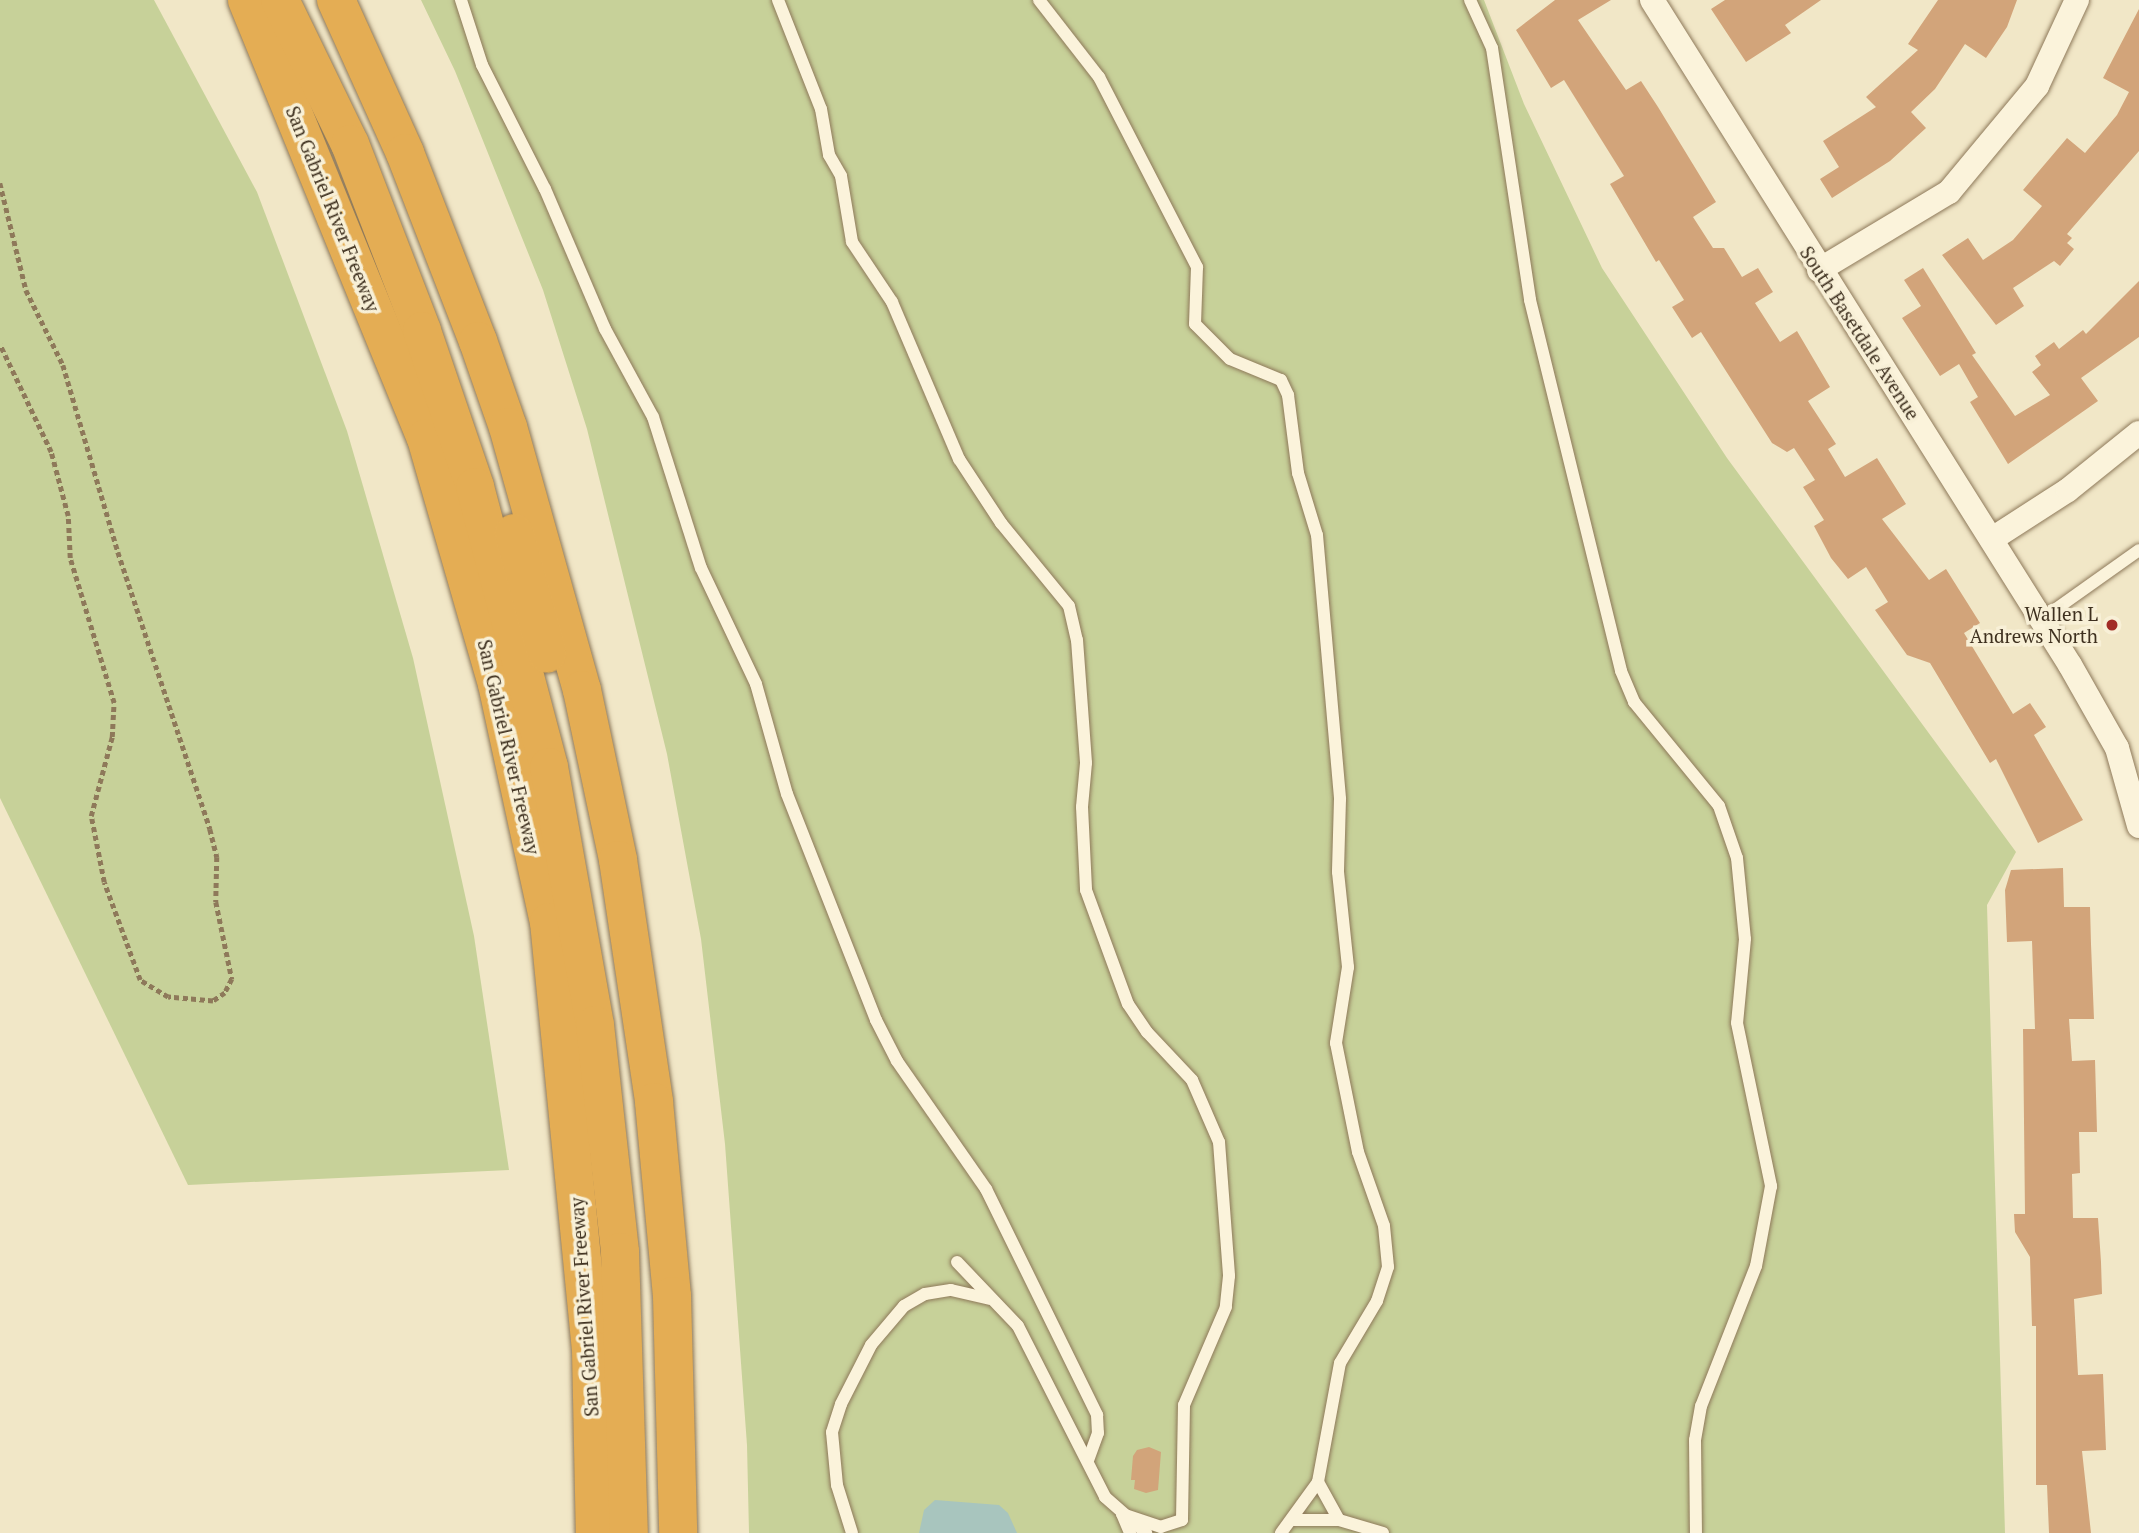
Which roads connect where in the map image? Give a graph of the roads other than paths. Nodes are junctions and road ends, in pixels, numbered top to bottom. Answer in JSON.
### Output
{"nodes":[{"id":1,"x":247,"y":0,"type":"edge"},
{"id":2,"x":280,"y":0,"type":"edge"},
{"id":3,"x":309,"y":0,"type":"edge"},
{"id":4,"x":336,"y":0,"type":"edge"},
{"id":5,"x":461,"y":0,"type":"edge"},
{"id":6,"x":778,"y":0,"type":"edge"},
{"id":7,"x":1039,"y":0,"type":"edge"},
{"id":8,"x":1470,"y":0,"type":"edge"},
{"id":9,"x":1652,"y":0,"type":"edge"},
{"id":10,"x":2077,"y":0,"type":"edge"},
{"id":11,"x":1819,"y":270,"type":"junction"},
{"id":12,"x":2139,"y":433,"type":"edge"},
{"id":13,"x":1992,"y":539,"type":"junction"},
{"id":14,"x":2139,"y":550,"type":"edge"},
{"id":15,"x":2042,"y":619,"type":"junction"},
{"id":16,"x":2139,"y":826,"type":"edge"},
{"id":17,"x":957,"y":1262,"type":"dead end"},
{"id":18,"x":989,"y":1299,"type":"junction"},
{"id":19,"x":1088,"y":1460,"type":"junction"},
{"id":20,"x":1318,"y":1482,"type":"junction"},
{"id":21,"x":1122,"y":1514,"type":"junction"},
{"id":22,"x":1292,"y":1520,"type":"junction"},
{"id":23,"x":1339,"y":1520,"type":"junction"},
{"id":24,"x":596,"y":1533,"type":"edge"},
{"id":25,"x":629,"y":1533,"type":"edge"},
{"id":26,"x":654,"y":1533,"type":"edge"},
{"id":27,"x":678,"y":1533,"type":"edge"},
{"id":28,"x":852,"y":1533,"type":"edge"},
{"id":29,"x":1130,"y":1533,"type":"edge"},
{"id":30,"x":1146,"y":1533,"type":"edge"},
{"id":31,"x":1281,"y":1533,"type":"edge"},
{"id":32,"x":1383,"y":1533,"type":"edge"},
{"id":33,"x":1696,"y":1533,"type":"edge"}],
"edges":[{"from":1,"to":24,"type":"highway","name":"San Gabriel River Freeway"},
{"from":2,"to":25,"type":"highway"},
{"from":3,"to":26,"type":"highway"},
{"from":4,"to":27,"type":"highway"},
{"from":5,"to":19,"type":"lane"},
{"from":6,"to":21,"type":"lane"},
{"from":7,"to":20,"type":"lane"},
{"from":8,"to":33,"type":"lane"},
{"from":9,"to":11,"type":"street","name":"South Basetdale Avenue"},
{"from":10,"to":11,"type":"street"},
{"from":11,"to":13,"type":"street","name":"South Basetdale Avenue"},
{"from":12,"to":13,"type":"street"},
{"from":13,"to":15,"type":"street","name":"South Basetdale Avenue"},
{"from":14,"to":15,"type":"lane"},
{"from":15,"to":16,"type":"street","name":"South Basetdale Avenue"},
{"from":17,"to":18,"type":"lane"},
{"from":18,"to":19,"type":"lane"},
{"from":18,"to":28,"type":"lane"},
{"from":19,"to":21,"type":"lane"},
{"from":20,"to":22,"type":"lane"},
{"from":20,"to":23,"type":"lane"},
{"from":21,"to":29,"type":"lane"},
{"from":21,"to":30,"type":"lane"},
{"from":22,"to":23,"type":"lane"},
{"from":22,"to":31,"type":"lane"},
{"from":23,"to":32,"type":"lane"}]}
